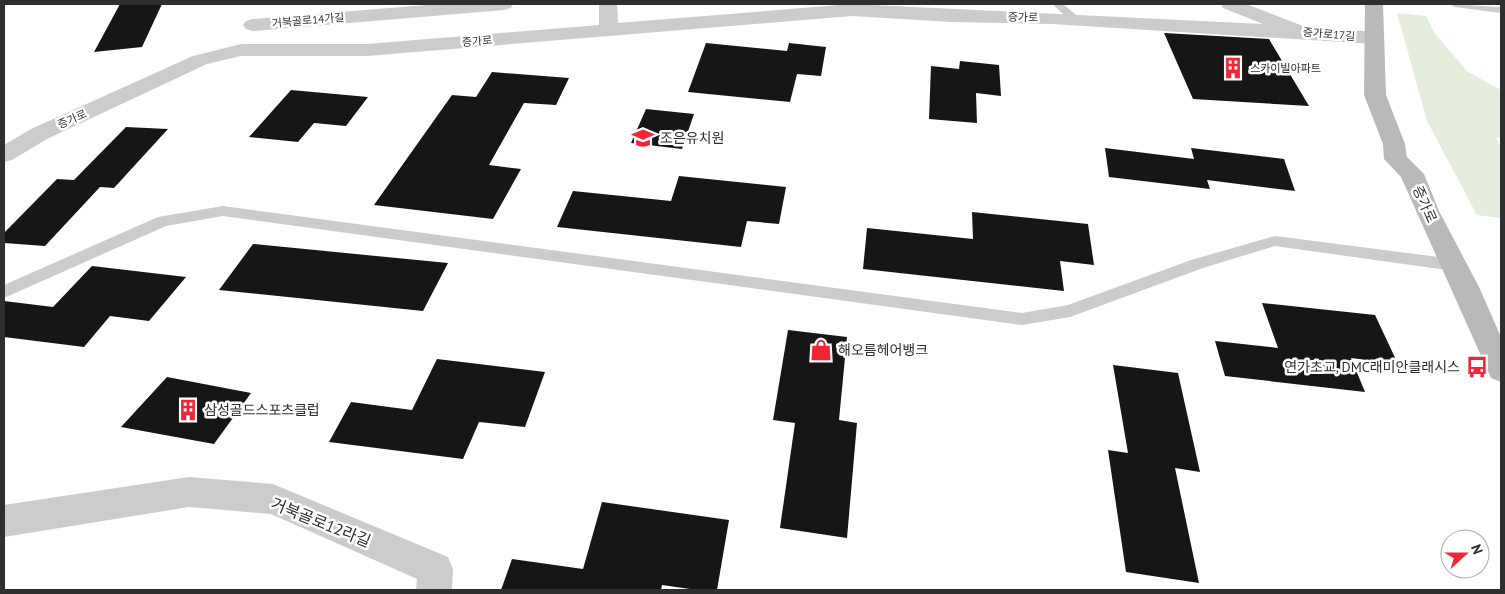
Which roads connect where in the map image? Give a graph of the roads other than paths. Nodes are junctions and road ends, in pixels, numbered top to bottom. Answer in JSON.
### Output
{"nodes":[{"id":1,"x":263,"y":4,"type":"edge"},
{"id":2,"x":504,"y":4,"type":"edge"},
{"id":3,"x":608,"y":4,"type":"edge"},
{"id":4,"x":953,"y":4,"type":"edge"},
{"id":5,"x":1057,"y":4,"type":"edge"},
{"id":6,"x":1230,"y":4,"type":"edge"},
{"id":7,"x":1374,"y":4,"type":"edge"},
{"id":8,"x":1455,"y":4,"type":"edge"},
{"id":9,"x":802,"y":9,"type":"edge"},
{"id":10,"x":365,"y":10,"type":"edge"},
{"id":11,"x":1501,"y":10,"type":"edge"},
{"id":12,"x":972,"y":16,"type":"junction"},
{"id":13,"x":1075,"y":19,"type":"junction"},
{"id":14,"x":253,"y":25,"type":"junction"},
{"id":15,"x":609,"y":29,"type":"junction"},
{"id":16,"x":1300,"y":32,"type":"junction"},
{"id":17,"x":1374,"y":38,"type":"junction"},
{"id":18,"x":241,"y":50,"type":"junction"},
{"id":19,"x":354,"y":50,"type":"junction"},
{"id":20,"x":4,"y":155,"type":"edge"},
{"id":21,"x":1454,"y":264,"type":"junction"},
{"id":22,"x":4,"y":292,"type":"edge"},
{"id":23,"x":1501,"y":370,"type":"edge"},
{"id":24,"x":4,"y":520,"type":"edge"},
{"id":25,"x":434,"y":590,"type":"edge"}],
"edges":[{"from":1,"to":14,"type":"street","name":"거북골로14가길"},
{"from":2,"to":10,"type":"street","name":"거북골로14가길"},
{"from":3,"to":15,"type":"street"},
{"from":4,"to":12,"type":"street"},
{"from":5,"to":13,"type":"lane","name":"증가로"},
{"from":6,"to":16,"type":"street","name":"증가로17길"},
{"from":7,"to":17,"type":"main road","name":"증가로"},
{"from":8,"to":11,"type":"lane"},
{"from":9,"to":12,"type":"street","name":"증가로"},
{"from":9,"to":15,"type":"street","name":"증가로"},
{"from":10,"to":14,"type":"street","name":"거북골로14가길"},
{"from":10,"to":19,"type":"street","name":"거북골로14가길"},
{"from":12,"to":13,"type":"street","name":"증가로"},
{"from":13,"to":16,"type":"street","name":"증가로"},
{"from":14,"to":18,"type":"street","name":"거북골로14가길"},
{"from":15,"to":19,"type":"street","name":"증가로"},
{"from":16,"to":17,"type":"street","name":"증가로17길"},
{"from":17,"to":21,"type":"main road","name":"증가로"},
{"from":18,"to":19,"type":"street","name":"증가로"},
{"from":18,"to":20,"type":"street","name":"증가로"},
{"from":21,"to":22,"type":"lane"},
{"from":21,"to":23,"type":"main road","name":"증가로"},
{"from":24,"to":25,"type":"street","name":"거북골로12라길"}]}
